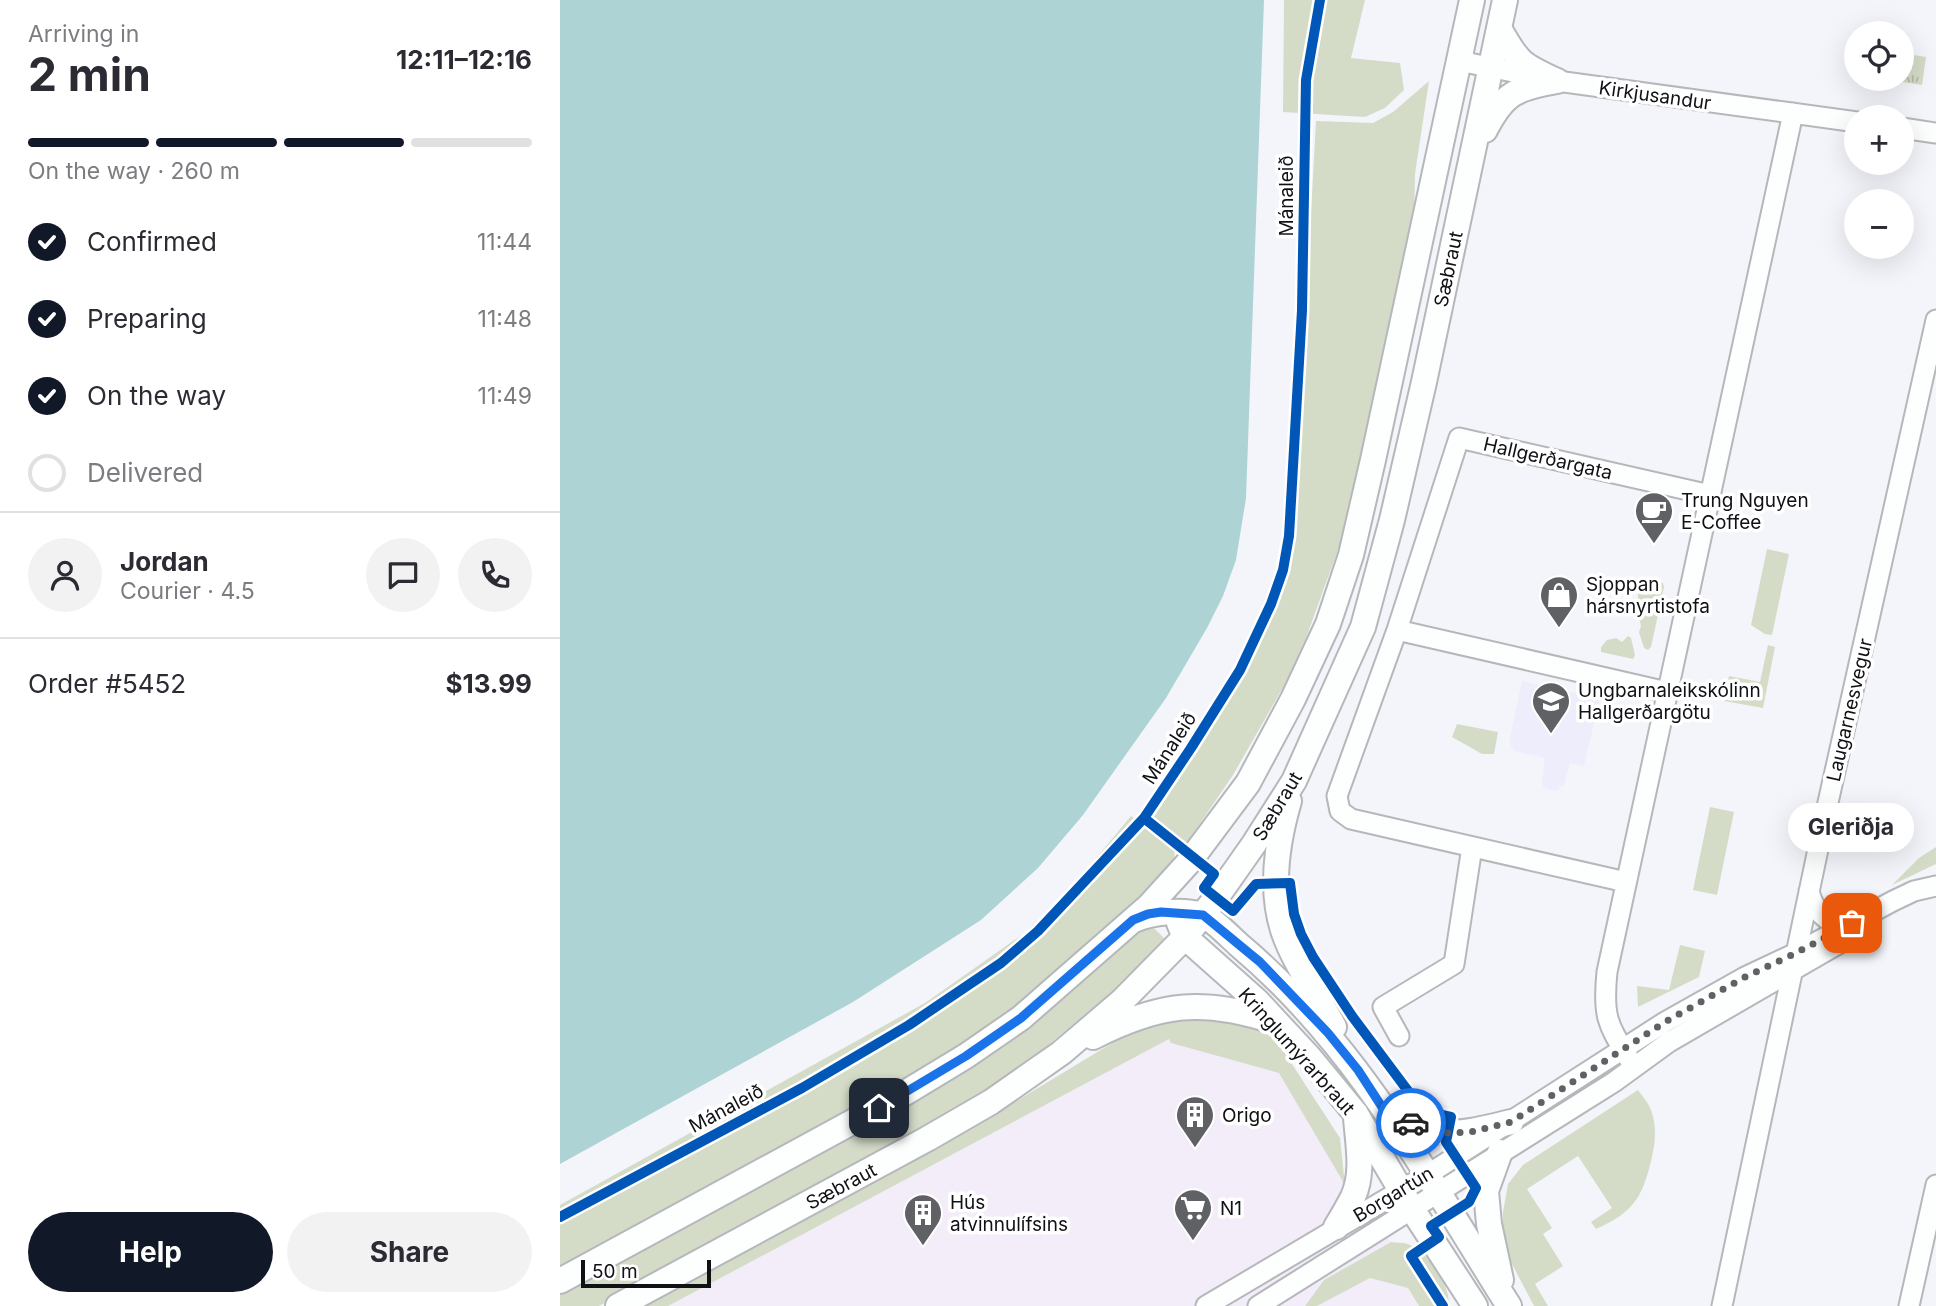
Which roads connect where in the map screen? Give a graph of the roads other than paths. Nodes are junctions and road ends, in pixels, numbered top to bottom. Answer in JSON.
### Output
{"nodes":[{"id":1,"x":1472,"y":0,"type":"edge"},
{"id":2,"x":1505,"y":0,"type":"edge"},
{"id":3,"x":1499,"y":28,"type":"junction"},
{"id":4,"x":1460,"y":53,"type":"junction"},
{"id":5,"x":1491,"y":67,"type":"junction"},
{"id":6,"x":1557,"y":81,"type":"junction"},
{"id":7,"x":1793,"y":113,"type":"junction"},
{"id":8,"x":1844,"y":120,"type":"edge"},
{"id":9,"x":1914,"y":130,"type":"edge"},
{"id":10,"x":1936,"y":133,"type":"edge"},
{"id":11,"x":1473,"y":153,"type":"junction"},
{"id":12,"x":1936,"y":320,"type":"edge"},
{"id":13,"x":1710,"y":495,"type":"junction"},
{"id":14,"x":1397,"y":630,"type":"junction"},
{"id":15,"x":1667,"y":692,"type":"junction"},
{"id":16,"x":1294,"y":781,"type":"junction"},
{"id":17,"x":1472,"y":847,"type":"junction"},
{"id":18,"x":1189,"y":862,"type":"junction"},
{"id":19,"x":1626,"y":882,"type":"junction"},
{"id":20,"x":1936,"y":886,"type":"edge"},
{"id":21,"x":1810,"y":891,"type":"junction"},
{"id":22,"x":1177,"y":913,"type":"junction"},
{"id":23,"x":1203,"y":915,"type":"junction"},
{"id":24,"x":1133,"y":920,"type":"junction"},
{"id":25,"x":1844,"y":927,"type":"junction"},
{"id":26,"x":1185,"y":937,"type":"junction"},
{"id":27,"x":1795,"y":963,"type":"junction"},
{"id":28,"x":1275,"y":1021,"type":"junction"},
{"id":29,"x":1399,"y":1036,"type":"dead end"},
{"id":30,"x":1624,"y":1049,"type":"junction"},
{"id":31,"x":1061,"y":1053,"type":"junction"},
{"id":32,"x":1634,"y":1067,"type":"junction"},
{"id":33,"x":1358,"y":1070,"type":"junction"},
{"id":34,"x":1382,"y":1107,"type":"junction"},
{"id":35,"x":1356,"y":1114,"type":"junction"},
{"id":36,"x":1511,"y":1122,"type":"junction"},
{"id":37,"x":1500,"y":1152,"type":"junction"},
{"id":38,"x":1936,"y":1185,"type":"edge"},
{"id":39,"x":1420,"y":1194,"type":"junction"},
{"id":40,"x":1336,"y":1227,"type":"junction"},
{"id":41,"x":560,"y":1281,"type":"edge"},
{"id":42,"x":1502,"y":1305,"type":"edge"},
{"id":43,"x":618,"y":1306,"type":"edge"},
{"id":44,"x":1206,"y":1306,"type":"edge"},
{"id":45,"x":1258,"y":1306,"type":"edge"},
{"id":46,"x":1475,"y":1306,"type":"edge"},
{"id":47,"x":1722,"y":1306,"type":"edge"},
{"id":48,"x":1909,"y":1306,"type":"edge"}],
"edges":[{"from":1,"to":4,"type":"main road","name":"Sæbraut"},
{"from":2,"to":3,"type":"main road","name":"Sæbraut"},
{"from":3,"to":5,"type":"main road","name":"Sæbraut"},
{"from":3,"to":6,"type":"main road"},
{"from":4,"to":5,"type":"street","name":"Kirkjusandur"},
{"from":4,"to":18,"type":"main road","name":"Sæbraut"},
{"from":5,"to":6,"type":"street","name":"Kirkjusandur"},
{"from":5,"to":11,"type":"main road","name":"Sæbraut"},
{"from":6,"to":7,"type":"street","name":"Kirkjusandur"},
{"from":6,"to":11,"type":"main road"},
{"from":7,"to":8,"type":"street","name":"Kirkjusandur"},
{"from":7,"to":13,"type":"street"},
{"from":9,"to":10,"type":"street"},
{"from":11,"to":16,"type":"main road","name":"Sæbraut"},
{"from":12,"to":21,"type":"street","name":"Laugarnesvegur"},
{"from":13,"to":14,"type":"street","name":"Hallgerðargata"},
{"from":13,"to":15,"type":"street"},
{"from":14,"to":15,"type":"street"},
{"from":14,"to":17,"type":"street","name":"Hallgerðargata"},
{"from":15,"to":19,"type":"street"},
{"from":16,"to":23,"type":"main road","name":"Sæbraut"},
{"from":16,"to":33,"type":"main road"},
{"from":17,"to":19,"type":"street","name":"Hallgerðargata"},
{"from":17,"to":29,"type":"street"},
{"from":18,"to":22,"type":"main road","name":"Kringlumýrarbraut"},
{"from":18,"to":24,"type":"main road","name":"Sæbraut"},
{"from":19,"to":30,"type":"street"},
{"from":20,"to":25,"type":"street"},
{"from":20,"to":27,"type":"street"},
{"from":21,"to":25,"type":"street"},
{"from":21,"to":27,"type":"street","name":"Laugarnesvegur"},
{"from":22,"to":23,"type":"main road"},
{"from":22,"to":24,"type":"main road"},
{"from":22,"to":26,"type":"main road","name":"Kringlumýrarbraut"},
{"from":23,"to":26,"type":"main road","name":"Sæbraut"},
{"from":23,"to":33,"type":"main road","name":"Kringlumýrarbraut"},
{"from":24,"to":41,"type":"main road","name":"Sæbraut"},
{"from":25,"to":27,"type":"street"},
{"from":26,"to":28,"type":"main road","name":"Kringlumýrarbraut"},
{"from":26,"to":31,"type":"main road","name":"Sæbraut"},
{"from":27,"to":30,"type":"street","name":"Borgartún"},
{"from":27,"to":32,"type":"street","name":"Borgartún"},
{"from":27,"to":47,"type":"street","name":"Laugarnesvegur"},
{"from":28,"to":31,"type":"main road"},
{"from":28,"to":35,"type":"main road","name":"Kringlumýrarbraut"},
{"from":30,"to":32,"type":"street"},
{"from":30,"to":36,"type":"street","name":"Borgartún"},
{"from":31,"to":43,"type":"main road","name":"Sæbraut"},
{"from":32,"to":37,"type":"street","name":"Borgartún"},
{"from":33,"to":34,"type":"main road","name":"Kringlumýrarbraut"},
{"from":34,"to":36,"type":"main road"},
{"from":34,"to":39,"type":"main road","name":"Kringlumýrarbraut"},
{"from":35,"to":39,"type":"main road","name":"Kringlumýrarbraut"},
{"from":35,"to":40,"type":"main road"},
{"from":36,"to":39,"type":"street","name":"Borgartún"},
{"from":37,"to":39,"type":"street","name":"Borgartún"},
{"from":37,"to":42,"type":"main road"},
{"from":38,"to":48,"type":"street"},
{"from":39,"to":40,"type":"street","name":"Borgartún"},
{"from":39,"to":42,"type":"main road","name":"Kringlumýrarbraut"},
{"from":39,"to":45,"type":"street","name":"Borgartún"},
{"from":39,"to":46,"type":"main road","name":"Kringlumýrarbraut"},
{"from":40,"to":44,"type":"street","name":"Borgartún"}]}
